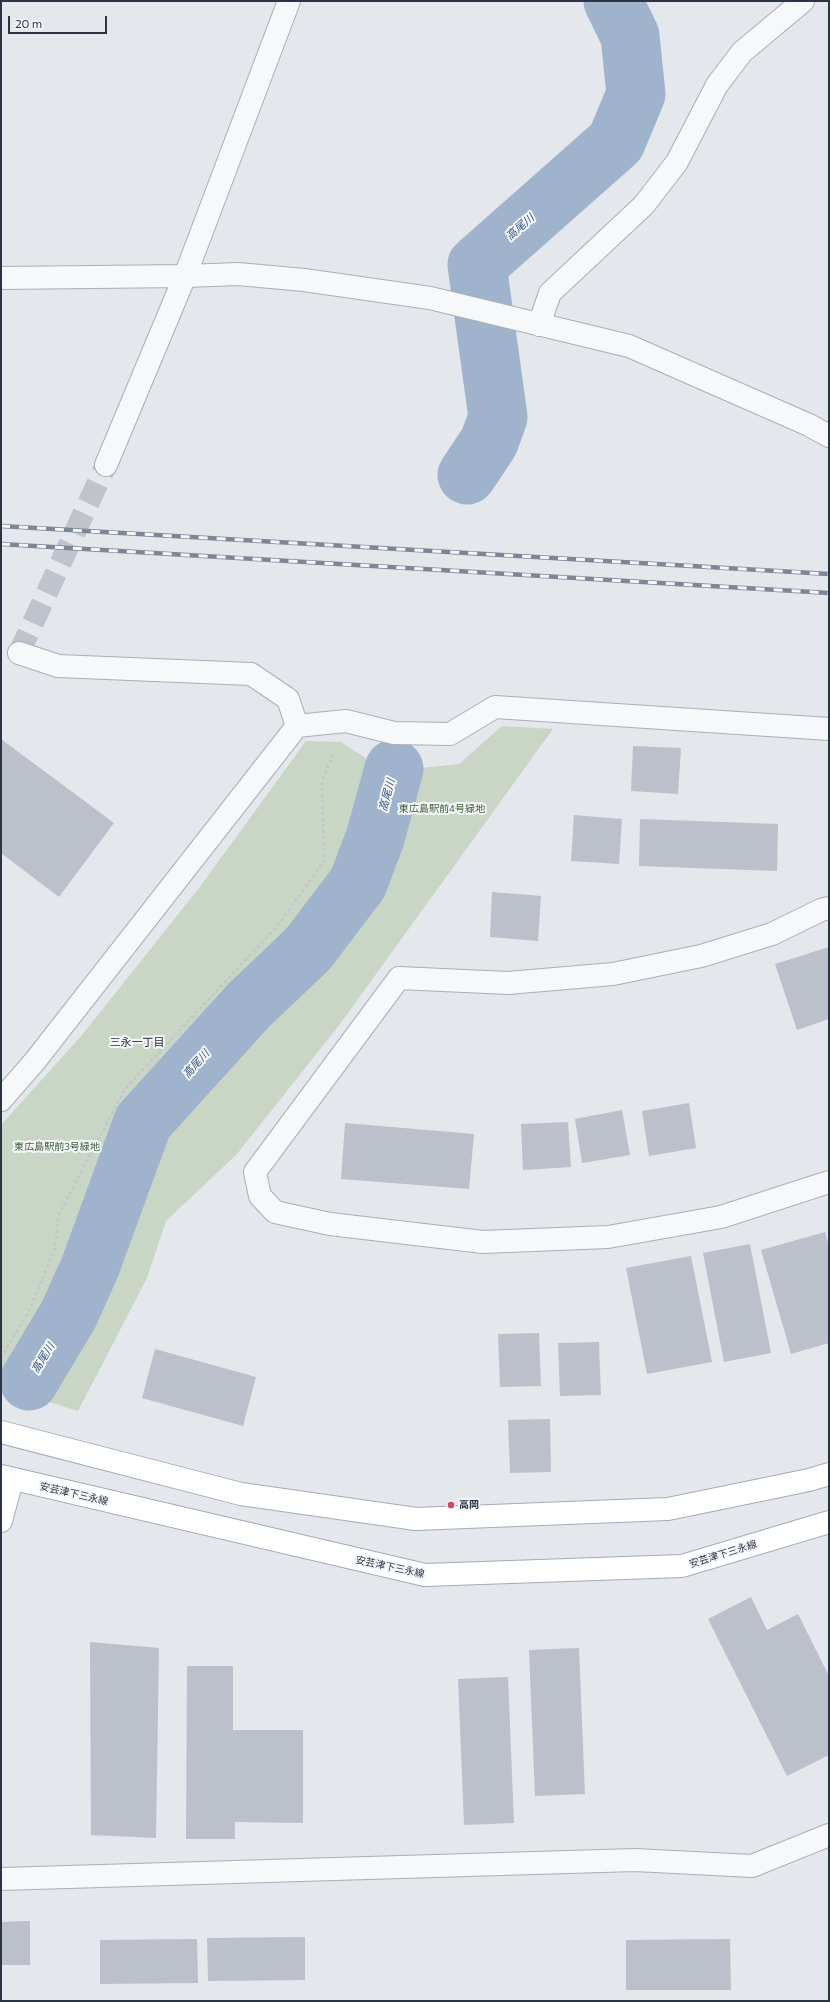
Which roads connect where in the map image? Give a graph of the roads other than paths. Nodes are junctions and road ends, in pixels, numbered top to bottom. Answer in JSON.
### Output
{"nodes":[{"id":1,"x":289,"y":1,"type":"edge"},
{"id":2,"x":803,"y":1,"type":"edge"},
{"id":3,"x":185,"y":276,"type":"junction"},
{"id":4,"x":1,"y":278,"type":"edge"},
{"id":5,"x":539,"y":325,"type":"junction"},
{"id":6,"x":829,"y":436,"type":"edge"},
{"id":7,"x":106,"y":465,"type":"tunnel mouth"},
{"id":8,"x":19,"y":653,"type":"dead end"},
{"id":9,"x":297,"y":726,"type":"junction"},
{"id":10,"x":829,"y":729,"type":"edge"},
{"id":11,"x":829,"y":908,"type":"edge"},
{"id":12,"x":1,"y":1100,"type":"edge"},
{"id":13,"x":829,"y":1182,"type":"edge"},
{"id":14,"x":1,"y":1432,"type":"edge"},
{"id":15,"x":829,"y":1474,"type":"edge"},
{"id":16,"x":7,"y":1478,"type":"edge"},
{"id":17,"x":1,"y":1521,"type":"edge"},
{"id":18,"x":829,"y":1522,"type":"edge"},
{"id":19,"x":829,"y":1835,"type":"edge"},
{"id":20,"x":1,"y":1879,"type":"edge"}],
"edges":[{"from":1,"to":3,"type":"street"},
{"from":2,"to":5,"type":"street"},
{"from":3,"to":4,"type":"street"},
{"from":3,"to":5,"type":"street"},
{"from":3,"to":7,"type":"street"},
{"from":5,"to":6,"type":"street"},
{"from":8,"to":9,"type":"street"},
{"from":9,"to":10,"type":"street"},
{"from":9,"to":12,"type":"street"},
{"from":11,"to":13,"type":"street"},
{"from":14,"to":15,"type":"main road"},
{"from":16,"to":17,"type":"main road"},
{"from":16,"to":18,"type":"main road","name":"安芸津下三永線"},
{"from":19,"to":20,"type":"street"}]}
